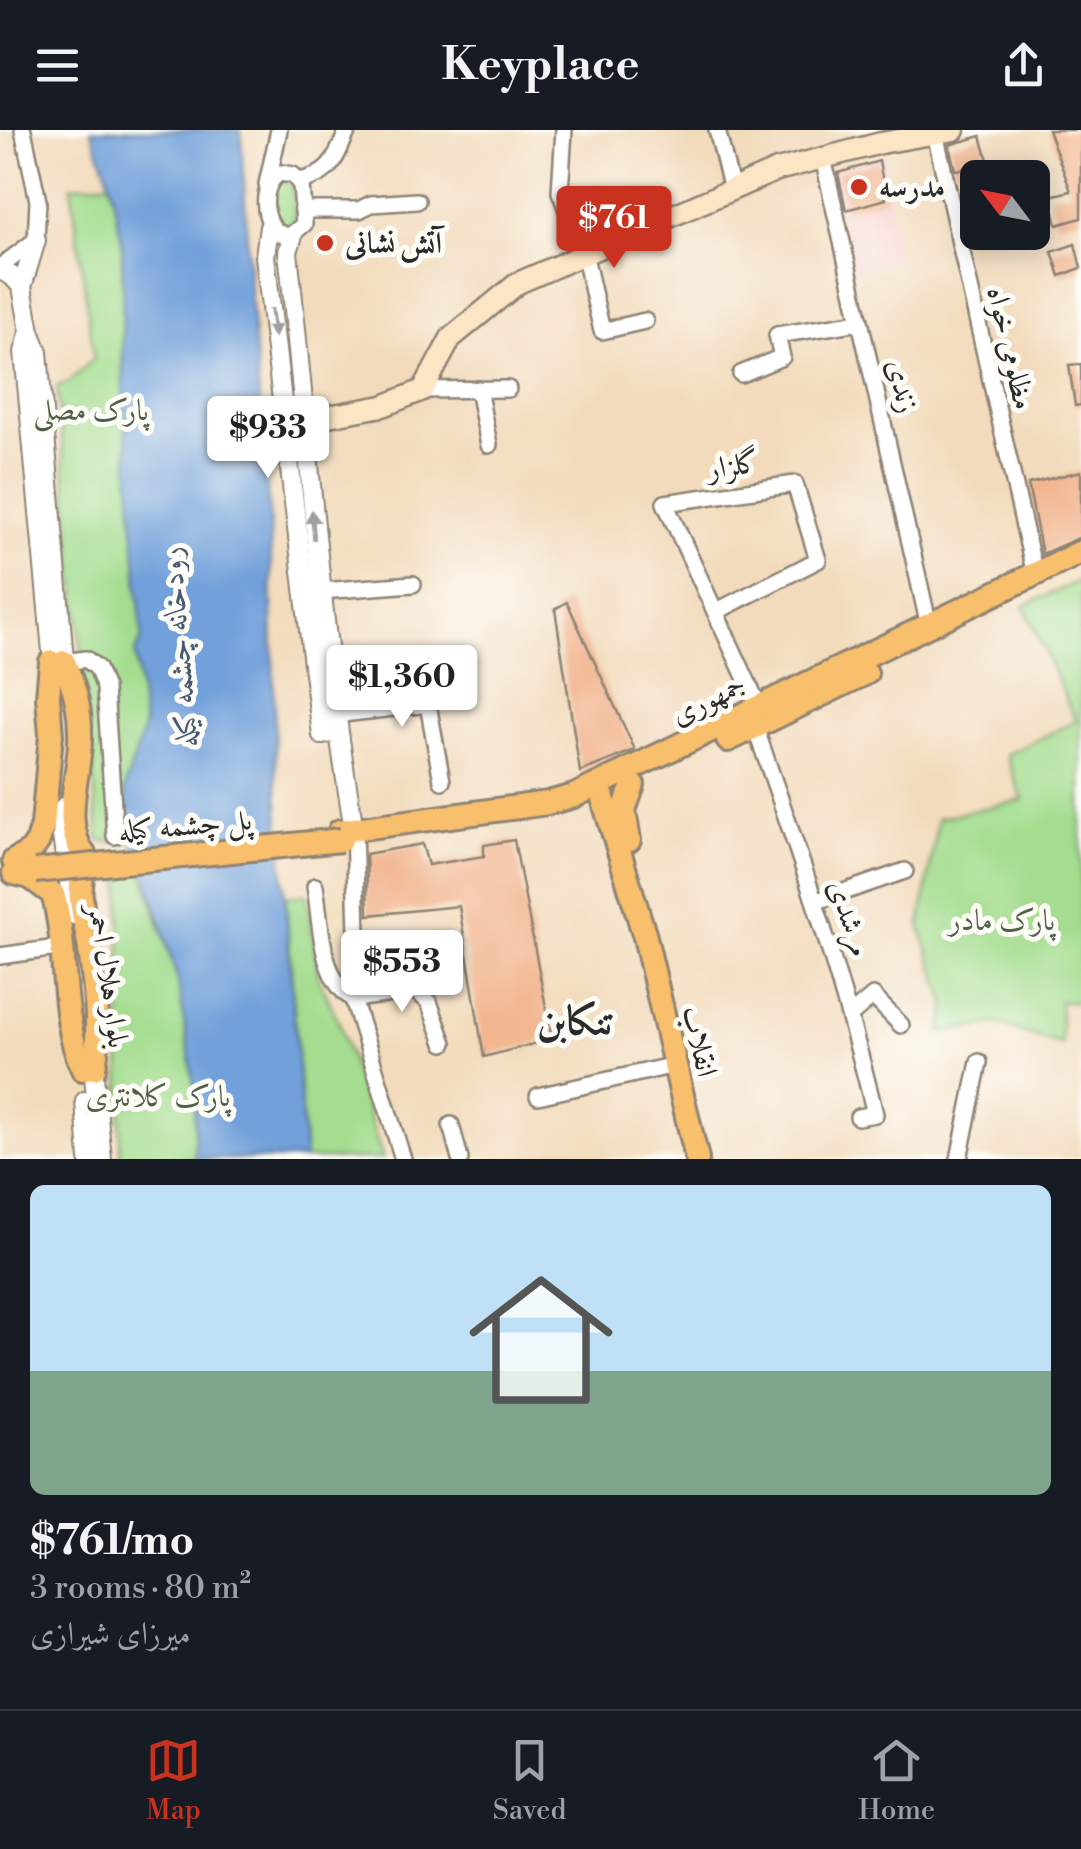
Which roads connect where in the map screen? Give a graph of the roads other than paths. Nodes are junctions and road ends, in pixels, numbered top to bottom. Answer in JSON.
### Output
{"nodes":[{"id":1,"x":23,"y":130,"type":"edge"},
{"id":2,"x":279,"y":130,"type":"edge"},
{"id":3,"x":348,"y":130,"type":"edge"},
{"id":4,"x":564,"y":130,"type":"edge"},
{"id":5,"x":717,"y":130,"type":"edge"},
{"id":6,"x":944,"y":132,"type":"edge"},
{"id":7,"x":881,"y":136,"type":"edge"},
{"id":8,"x":823,"y":158,"type":"junction"},
{"id":9,"x":298,"y":181,"type":"junction"},
{"id":10,"x":267,"y":184,"type":"junction"},
{"id":11,"x":732,"y":190,"type":"junction"},
{"id":12,"x":417,"y":201,"type":"dead end"},
{"id":13,"x":302,"y":210,"type":"junction"},
{"id":14,"x":269,"y":226,"type":"junction"},
{"id":15,"x":294,"y":234,"type":"junction"},
{"id":16,"x":36,"y":240,"type":"junction"},
{"id":17,"x":585,"y":256,"type":"junction"},
{"id":18,"x":0,"y":268,"type":"edge"},
{"id":19,"x":22,"y":287,"type":"junction"},
{"id":20,"x":645,"y":321,"type":"dead end"},
{"id":21,"x":860,"y":322,"type":"junction"},
{"id":22,"x":741,"y":374,"type":"dead end"},
{"id":23,"x":478,"y":389,"type":"junction"},
{"id":24,"x":508,"y":389,"type":"dead end"},
{"id":25,"x":424,"y":390,"type":"junction"},
{"id":26,"x":306,"y":420,"type":"junction"},
{"id":27,"x":489,"y":445,"type":"dead end"},
{"id":28,"x":1081,"y":552,"type":"edge"},
{"id":29,"x":1081,"y":570,"type":"edge"},
{"id":30,"x":1035,"y":575,"type":"junction"},
{"id":31,"x":413,"y":584,"type":"dead end"},
{"id":32,"x":322,"y":591,"type":"junction"},
{"id":33,"x":717,"y":611,"type":"junction"},
{"id":34,"x":929,"y":626,"type":"junction"},
{"id":35,"x":58,"y":662,"type":"junction"},
{"id":36,"x":757,"y":717,"type":"junction"},
{"id":37,"x":331,"y":728,"type":"junction"},
{"id":38,"x":442,"y":781,"type":"dead end"},
{"id":39,"x":633,"y":785,"type":"junction"},
{"id":40,"x":602,"y":792,"type":"junction"},
{"id":41,"x":347,"y":835,"type":"junction"},
{"id":42,"x":115,"y":836,"type":"dead end"},
{"id":43,"x":39,"y":865,"type":"edge"},
{"id":44,"x":906,"y":871,"type":"dead end"},
{"id":45,"x":315,"y":886,"type":"dead end"},
{"id":46,"x":816,"y":901,"type":"junction"},
{"id":47,"x":645,"y":937,"type":"junction"},
{"id":48,"x":64,"y":948,"type":"junction"},
{"id":49,"x":0,"y":956,"type":"edge"},
{"id":50,"x":353,"y":999,"type":"junction"},
{"id":51,"x":851,"y":1014,"type":"junction"},
{"id":52,"x":901,"y":1025,"type":"dead end"},
{"id":53,"x":444,"y":1043,"type":"dead end"},
{"id":54,"x":980,"y":1062,"type":"dead end"},
{"id":55,"x":675,"y":1065,"type":"junction"},
{"id":56,"x":88,"y":1069,"type":"junction"},
{"id":57,"x":538,"y":1096,"type":"dead end"},
{"id":58,"x":858,"y":1117,"type":"dead end"},
{"id":59,"x":451,"y":1125,"type":"dead end"},
{"id":60,"x":89,"y":1159,"type":"edge"},
{"id":61,"x":102,"y":1159,"type":"edge"},
{"id":62,"x":403,"y":1159,"type":"edge"},
{"id":63,"x":460,"y":1159,"type":"edge"},
{"id":64,"x":698,"y":1159,"type":"edge"},
{"id":65,"x":959,"y":1159,"type":"edge"}],
"edges":[{"from":1,"to":16,"type":"street"},
{"from":2,"to":10,"type":"street"},
{"from":3,"to":9,"type":"street"},
{"from":4,"to":17,"type":"street"},
{"from":5,"to":11,"type":"street"},
{"from":6,"to":7,"type":"main road"},
{"from":6,"to":30,"type":"street","name":"مظلومی خواه"},
{"from":7,"to":8,"type":"main road"},
{"from":8,"to":11,"type":"main road"},
{"from":8,"to":21,"type":"street","name":"زندی"},
{"from":9,"to":10,"type":"street"},
{"from":9,"to":13,"type":"street"},
{"from":10,"to":14,"type":"street"},
{"from":11,"to":17,"type":"main road"},
{"from":12,"to":13,"type":"street"},
{"from":13,"to":15,"type":"street"},
{"from":14,"to":15,"type":"street"},
{"from":14,"to":37,"type":"street","one_way":true},
{"from":15,"to":26,"type":"street"},
{"from":16,"to":18,"type":"street"},
{"from":16,"to":19,"type":"street"},
{"from":17,"to":20,"type":"street"},
{"from":17,"to":25,"type":"main road"},
{"from":18,"to":19,"type":"street"},
{"from":19,"to":35,"type":"street"},
{"from":21,"to":22,"type":"street"},
{"from":21,"to":34,"type":"street","name":"زندی"},
{"from":23,"to":24,"type":"street"},
{"from":23,"to":25,"type":"street"},
{"from":23,"to":27,"type":"street"},
{"from":25,"to":26,"type":"main road"},
{"from":32,"to":26,"type":"street","one_way":true},
{"from":28,"to":30,"type":"main road","name":"جمهوری"},
{"from":29,"to":36,"type":"main road","name":"جمهوری"},
{"from":30,"to":34,"type":"main road","name":"جمهوری"},
{"from":31,"to":32,"type":"street"},
{"from":32,"to":37,"type":"street"},
{"from":33,"to":33,"type":"street","name":"گلزار"},
{"from":33,"to":36,"type":"street","name":"گلزار"},
{"from":34,"to":36,"type":"main road","name":"جمهوری"},
{"from":35,"to":42,"type":"street"},
{"from":35,"to":43,"type":"main road"},
{"from":35,"to":43,"type":"main road"},
{"from":36,"to":39,"type":"main road","name":"جمهوری"},
{"from":36,"to":40,"type":"main road","name":"جمهوری"},
{"from":36,"to":46,"type":"street","name":"مرشدی"},
{"from":37,"to":38,"type":"street"},
{"from":37,"to":41,"type":"street"},
{"from":39,"to":40,"type":"main road","name":"جمهوری"},
{"from":39,"to":47,"type":"main road","name":"انقلاب"},
{"from":40,"to":41,"type":"main road","name":"جمهوری"},
{"from":40,"to":47,"type":"main road","name":"انقلاب"},
{"from":41,"to":43,"type":"main road","name":"پل چشمه کیله"},
{"from":41,"to":50,"type":"street"},
{"from":43,"to":48,"type":"main road"},
{"from":43,"to":56,"type":"main road"},
{"from":44,"to":46,"type":"street"},
{"from":45,"to":50,"type":"street"},
{"from":46,"to":51,"type":"street","name":"مرشدی"},
{"from":47,"to":55,"type":"main road","name":"انقلاب"},
{"from":48,"to":49,"type":"street"},
{"from":48,"to":56,"type":"main road"},
{"from":50,"to":53,"type":"street"},
{"from":50,"to":62,"type":"street"},
{"from":51,"to":52,"type":"street"},
{"from":51,"to":58,"type":"street","name":"مرشدی"},
{"from":54,"to":65,"type":"street"},
{"from":55,"to":57,"type":"street"},
{"from":55,"to":64,"type":"main road","name":"انقلاب"},
{"from":56,"to":60,"type":"street","name":"بلوار هلال احمر"},
{"from":56,"to":61,"type":"street","name":"بلوار هلال احمر"},
{"from":59,"to":63,"type":"street"}]}
